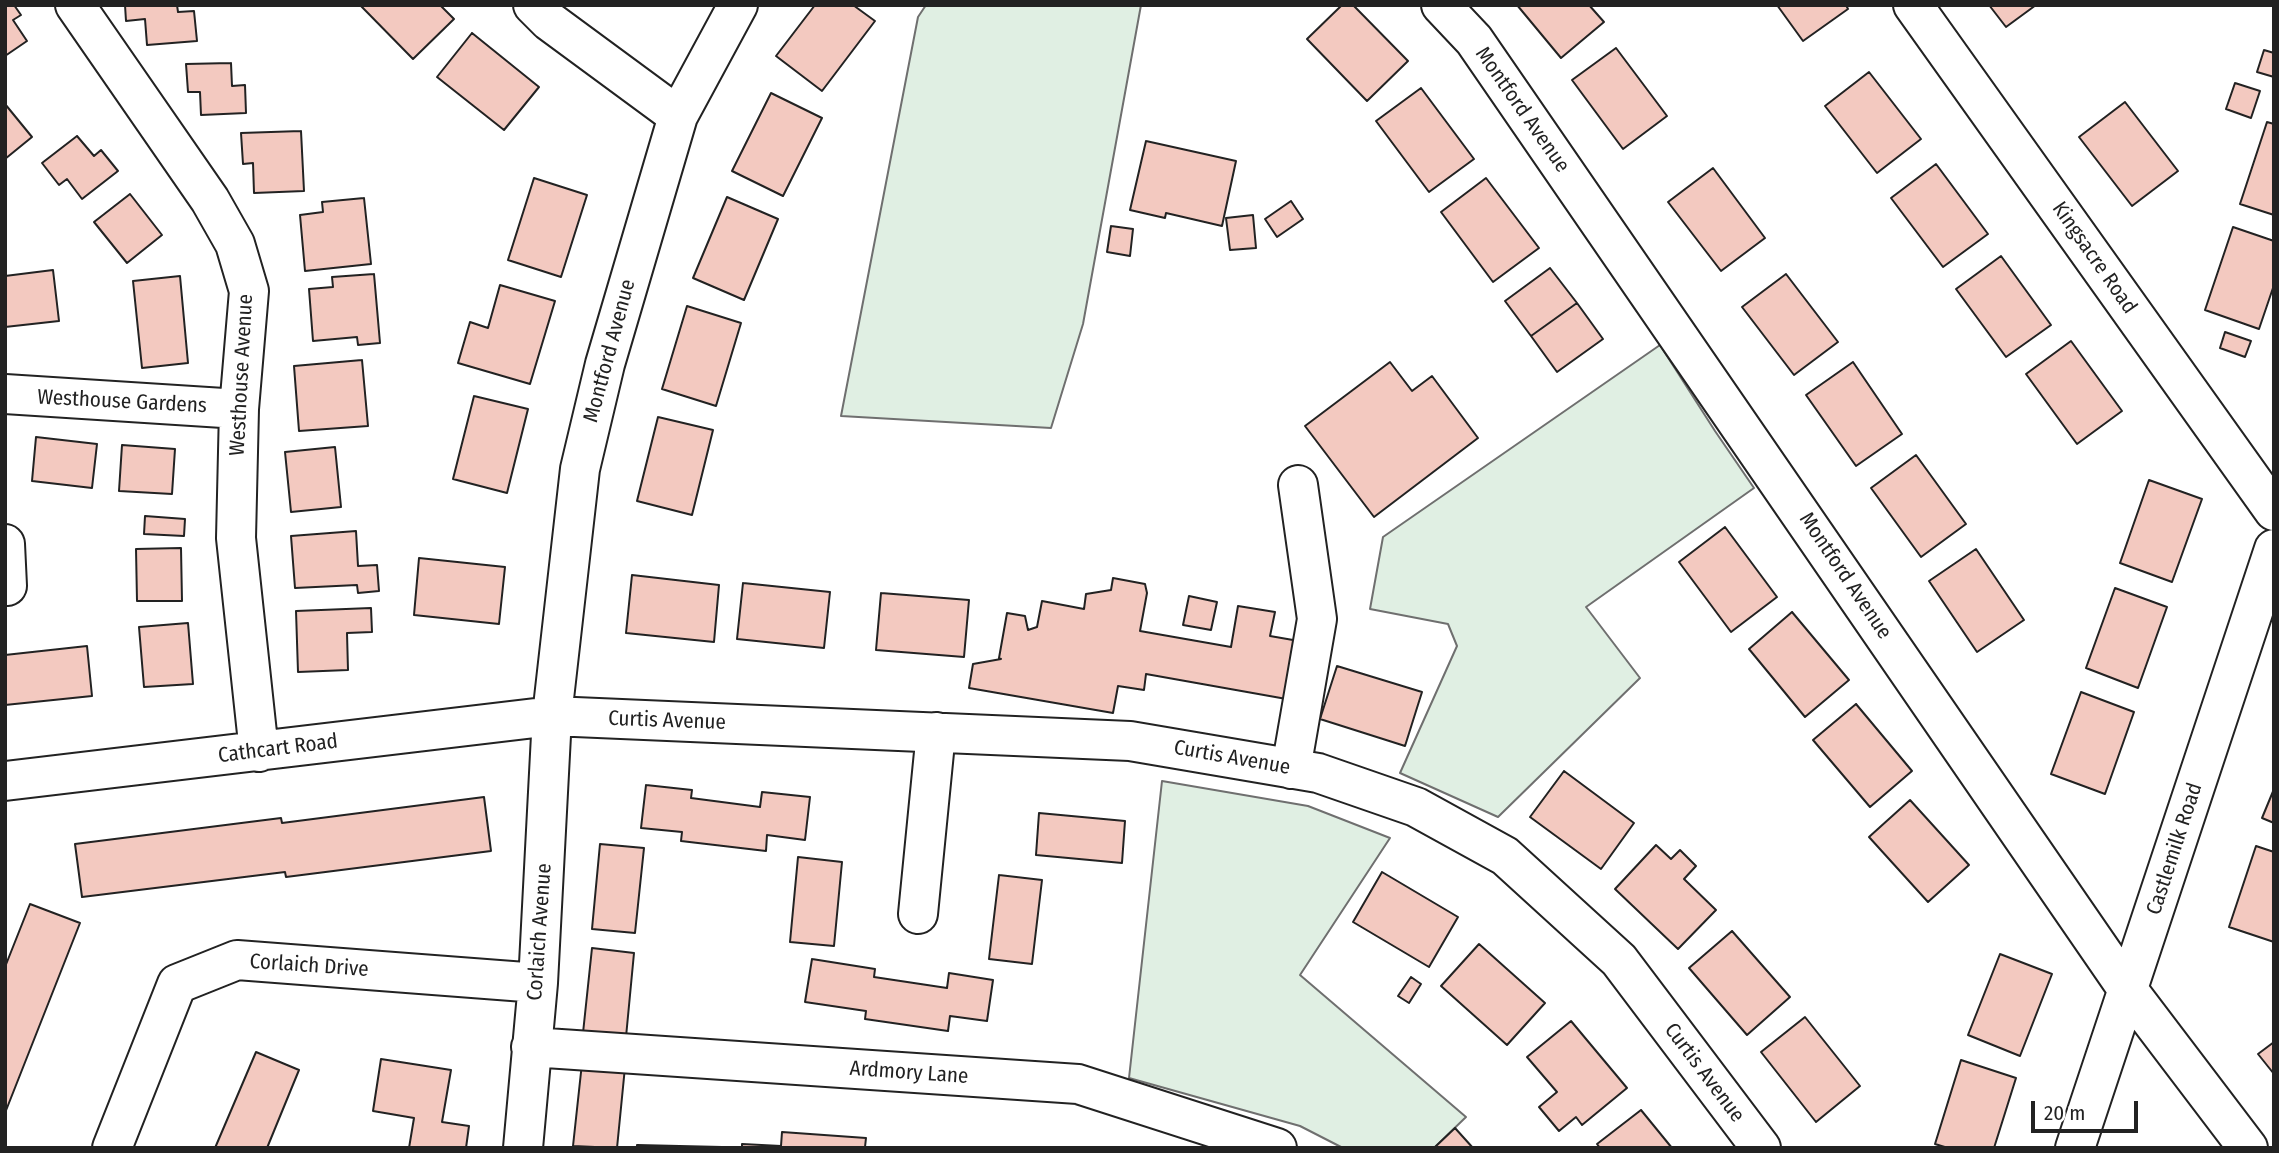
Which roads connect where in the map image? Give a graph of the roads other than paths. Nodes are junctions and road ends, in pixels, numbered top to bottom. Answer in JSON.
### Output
{"nodes":[{"id":1,"x":75,"y":5,"type":"edge"},
{"id":2,"x":533,"y":5,"type":"edge"},
{"id":3,"x":738,"y":5,"type":"edge"},
{"id":4,"x":1441,"y":5,"type":"edge"},
{"id":5,"x":1913,"y":5,"type":"edge"},
{"id":6,"x":678,"y":116,"type":"junction"},
{"id":7,"x":5,"y":394,"type":"edge"},
{"id":8,"x":239,"y":409,"type":"junction"},
{"id":9,"x":1298,"y":485,"type":"dead end"},
{"id":10,"x":2274,"y":511,"type":"edge"},
{"id":11,"x":5,"y":544,"type":"edge"},
{"id":12,"x":2274,"y":549,"type":"edge"},
{"id":13,"x":7,"y":586,"type":"dead end"},
{"id":14,"x":552,"y":716,"type":"junction"},
{"id":15,"x":936,"y":732,"type":"junction"},
{"id":16,"x":258,"y":752,"type":"junction"},
{"id":17,"x":1291,"y":769,"type":"junction"},
{"id":18,"x":5,"y":781,"type":"edge"},
{"id":19,"x":918,"y":914,"type":"dead end"},
{"id":20,"x":538,"y":983,"type":"junction"},
{"id":21,"x":2128,"y":990,"type":"junction"},
{"id":22,"x":531,"y":1047,"type":"junction"},
{"id":23,"x":112,"y":1148,"type":"edge"},
{"id":24,"x":523,"y":1148,"type":"edge"},
{"id":25,"x":1278,"y":1148,"type":"edge"},
{"id":26,"x":1761,"y":1148,"type":"edge"},
{"id":27,"x":2075,"y":1148,"type":"edge"},
{"id":28,"x":2248,"y":1148,"type":"edge"}],
"edges":[{"from":1,"to":8,"type":"street","name":"Westhouse Avenue"},
{"from":2,"to":6,"type":"street"},
{"from":3,"to":6,"type":"street","name":"Montford Avenue"},
{"from":4,"to":21,"type":"street","name":"Montford Avenue"},
{"from":5,"to":10,"type":"street","name":"Kingsacre Road"},
{"from":6,"to":14,"type":"street","name":"Montford Avenue"},
{"from":7,"to":8,"type":"street","name":"Westhouse Gardens"},
{"from":8,"to":16,"type":"street","name":"Westhouse Avenue"},
{"from":9,"to":17,"type":"street"},
{"from":11,"to":13,"type":"street"},
{"from":12,"to":21,"type":"street","name":"Castlemilk Road"},
{"from":14,"to":15,"type":"street","name":"Curtis Avenue"},
{"from":14,"to":16,"type":"street","name":"Cathcart Road"},
{"from":14,"to":20,"type":"street","name":"Corlaich Avenue"},
{"from":15,"to":17,"type":"street","name":"Curtis Avenue"},
{"from":15,"to":19,"type":"street"},
{"from":16,"to":18,"type":"street","name":"Cathcart Road"},
{"from":17,"to":26,"type":"street","name":"Curtis Avenue"},
{"from":20,"to":22,"type":"street","name":"Corlaich Avenue"},
{"from":20,"to":23,"type":"street","name":"Corlaich Drive"},
{"from":21,"to":27,"type":"street","name":"Castlemilk Road"},
{"from":21,"to":28,"type":"street","name":"Montford Avenue"},
{"from":22,"to":24,"type":"street","name":"Corlaich Avenue"},
{"from":22,"to":25,"type":"street","name":"Ardmory Lane"}]}
